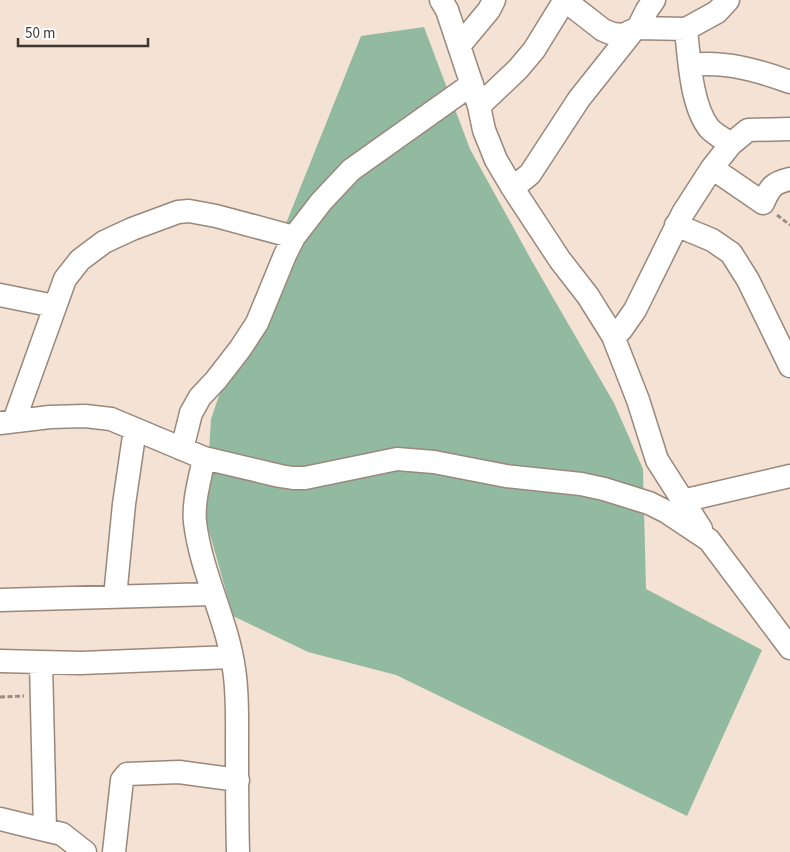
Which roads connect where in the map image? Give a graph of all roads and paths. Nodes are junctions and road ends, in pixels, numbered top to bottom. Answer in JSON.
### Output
{"nodes":[{"id":1,"x":441,"y":0,"type":"edge"},
{"id":2,"x":494,"y":0,"type":"edge"},
{"id":3,"x":654,"y":0,"type":"edge"},
{"id":4,"x":728,"y":0,"type":"edge"},
{"id":5,"x":567,"y":1,"type":"edge"},
{"id":6,"x":636,"y":29,"type":"junction"},
{"id":7,"x":686,"y":29,"type":"junction"},
{"id":8,"x":460,"y":46,"type":"junction"},
{"id":9,"x":690,"y":65,"type":"junction"},
{"id":10,"x":790,"y":82,"type":"edge"},
{"id":11,"x":472,"y":84,"type":"junction"},
{"id":12,"x":479,"y":106,"type":"junction"},
{"id":13,"x":790,"y":129,"type":"edge"},
{"id":14,"x":731,"y":144,"type":"junction"},
{"id":15,"x":712,"y":168,"type":"junction"},
{"id":16,"x":790,"y":180,"type":"edge"},
{"id":17,"x":512,"y":187,"type":"junction"},
{"id":18,"x":676,"y":225,"type":"junction"},
{"id":19,"x":294,"y":237,"type":"junction"},
{"id":20,"x":0,"y":295,"type":"edge"},
{"id":21,"x":54,"y":306,"type":"junction"},
{"id":22,"x":612,"y":336,"type":"junction"},
{"id":23,"x":790,"y":366,"type":"edge"},
{"id":24,"x":7,"y":422,"type":"edge"},
{"id":25,"x":135,"y":428,"type":"junction"},
{"id":26,"x":182,"y":449,"type":"junction"},
{"id":27,"x":204,"y":458,"type":"junction"},
{"id":28,"x":788,"y":480,"type":"edge"},
{"id":29,"x":682,"y":501,"type":"junction"},
{"id":30,"x":709,"y":540,"type":"junction"},
{"id":31,"x":212,"y":594,"type":"junction"},
{"id":32,"x":115,"y":597,"type":"junction"},
{"id":33,"x":0,"y":600,"type":"edge"},
{"id":34,"x":790,"y":648,"type":"edge"},
{"id":35,"x":232,"y":657,"type":"junction"},
{"id":36,"x":0,"y":661,"type":"edge"},
{"id":37,"x":41,"y":663,"type":"junction"},
{"id":38,"x":238,"y":780,"type":"junction"},
{"id":39,"x":0,"y":819,"type":"edge"},
{"id":40,"x":45,"y":830,"type":"junction"},
{"id":41,"x":86,"y":852,"type":"edge"},
{"id":42,"x":114,"y":852,"type":"edge"},
{"id":43,"x":238,"y":852,"type":"edge"}],
"edges":[{"from":1,"to":8,"type":"street"},
{"from":2,"to":8,"type":"street"},
{"from":3,"to":6,"type":"street"},
{"from":4,"to":7,"type":"street"},
{"from":5,"to":6,"type":"street"},
{"from":5,"to":12,"type":"street"},
{"from":6,"to":7,"type":"street"},
{"from":6,"to":17,"type":"street"},
{"from":7,"to":9,"type":"street"},
{"from":8,"to":11,"type":"street"},
{"from":9,"to":10,"type":"street"},
{"from":9,"to":14,"type":"street"},
{"from":11,"to":12,"type":"street"},
{"from":11,"to":19,"type":"street"},
{"from":12,"to":17,"type":"street"},
{"from":13,"to":14,"type":"street"},
{"from":14,"to":15,"type":"street"},
{"from":15,"to":16,"type":"street"},
{"from":15,"to":18,"type":"street"},
{"from":17,"to":22,"type":"street"},
{"from":18,"to":22,"type":"street"},
{"from":18,"to":23,"type":"street"},
{"from":19,"to":21,"type":"street"},
{"from":19,"to":26,"type":"street"},
{"from":20,"to":21,"type":"street"},
{"from":21,"to":24,"type":"street"},
{"from":22,"to":29,"type":"street"},
{"from":24,"to":25,"type":"street"},
{"from":25,"to":26,"type":"street"},
{"from":25,"to":32,"type":"street"},
{"from":26,"to":27,"type":"street"},
{"from":27,"to":30,"type":"street"},
{"from":27,"to":31,"type":"street"},
{"from":28,"to":29,"type":"street"},
{"from":29,"to":30,"type":"street"},
{"from":30,"to":34,"type":"street"},
{"from":31,"to":32,"type":"street"},
{"from":31,"to":35,"type":"street"},
{"from":32,"to":33,"type":"street"},
{"from":35,"to":37,"type":"street"},
{"from":35,"to":38,"type":"street"},
{"from":36,"to":37,"type":"street"},
{"from":37,"to":40,"type":"street"},
{"from":38,"to":42,"type":"street"},
{"from":38,"to":43,"type":"street"},
{"from":39,"to":40,"type":"street"},
{"from":40,"to":41,"type":"street"}]}
